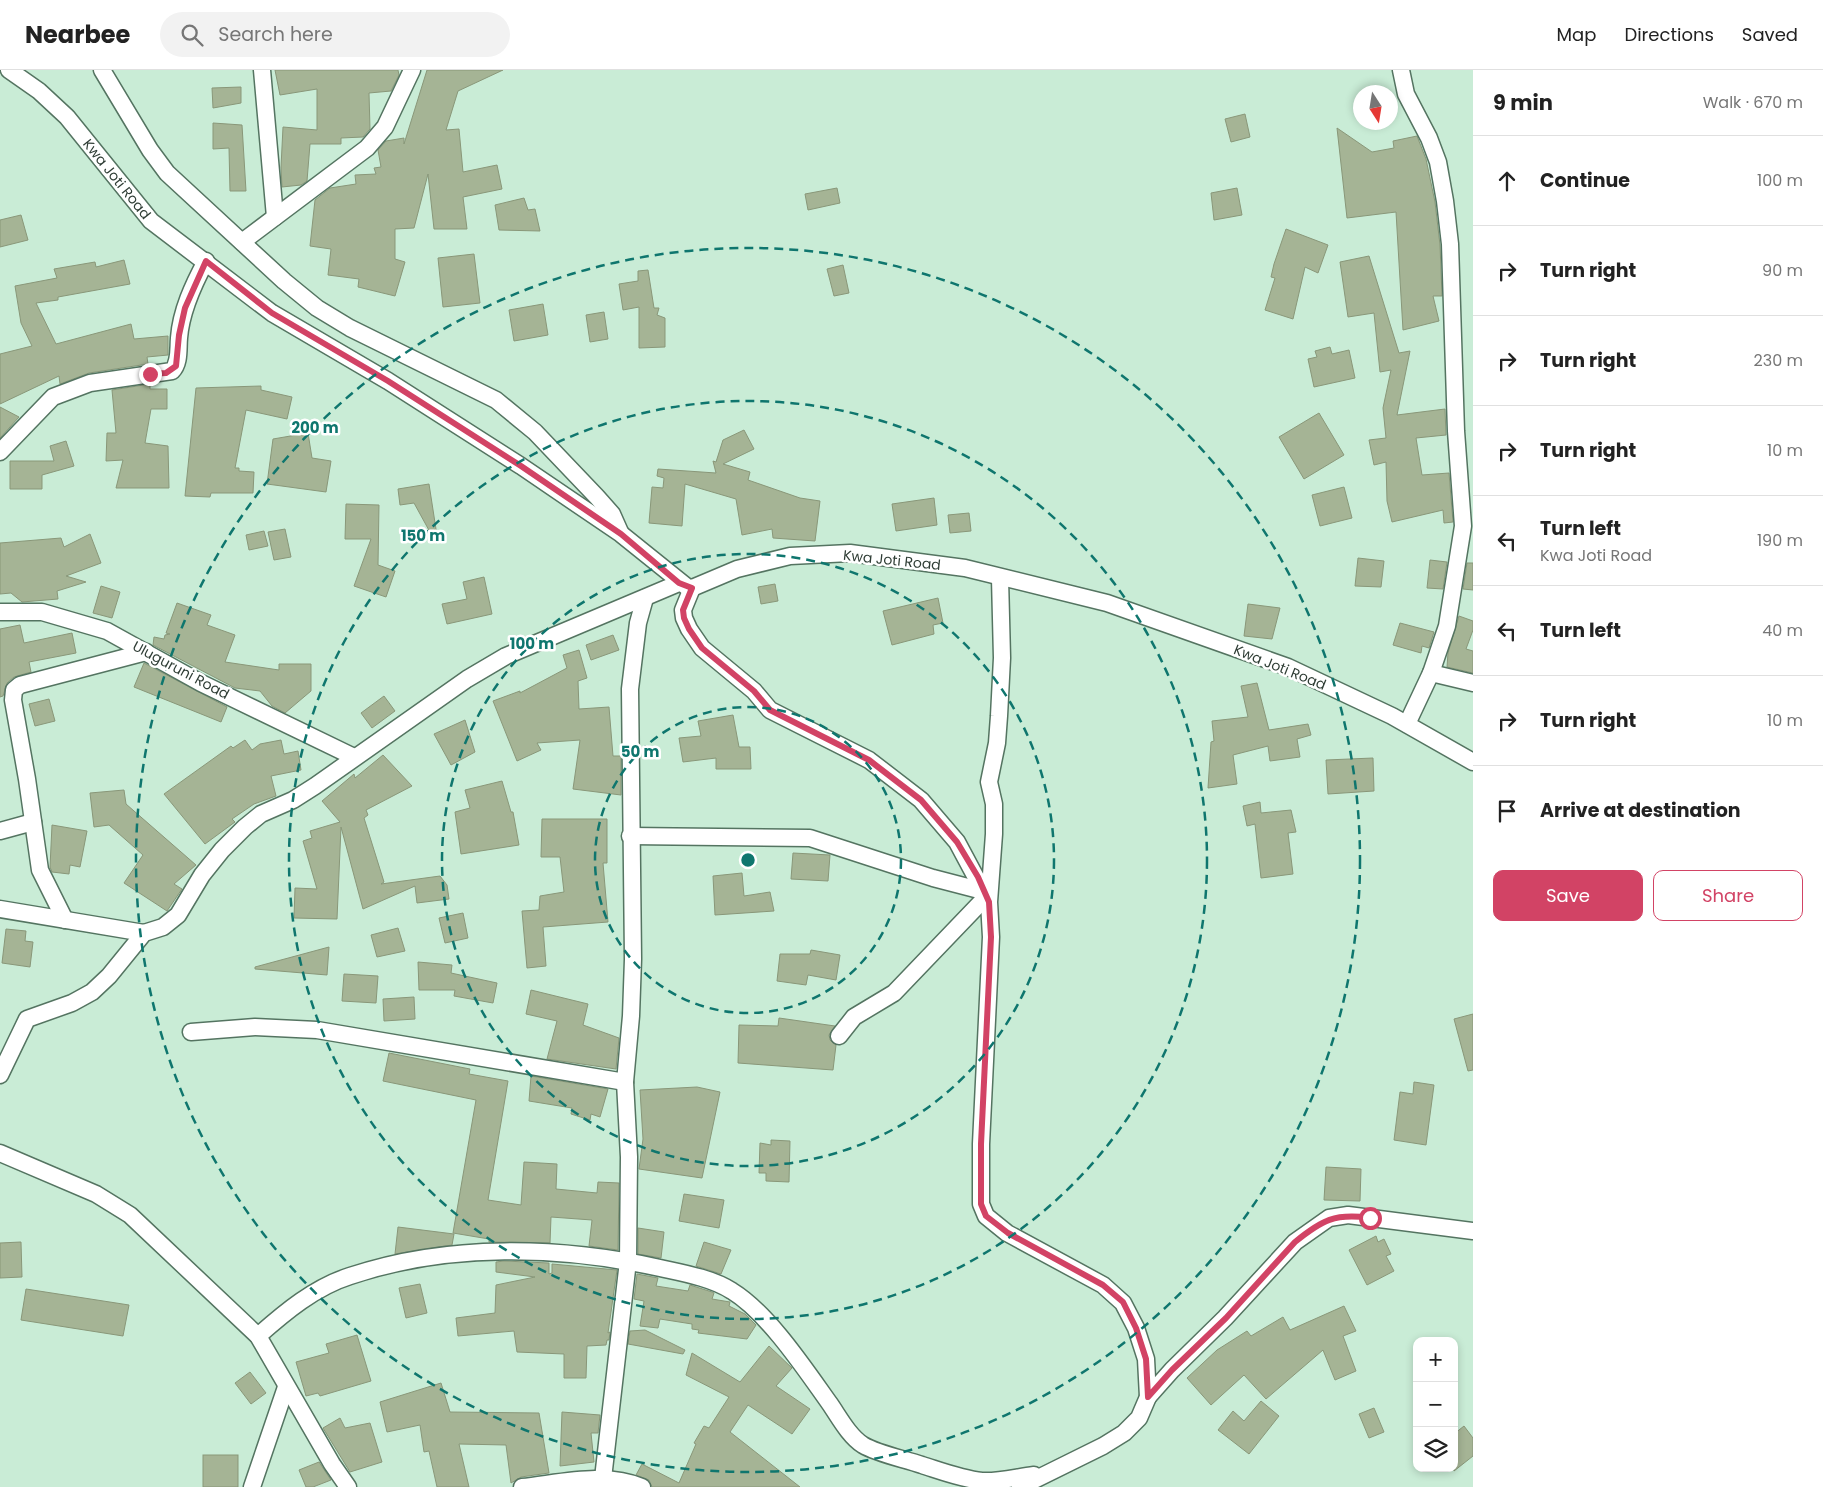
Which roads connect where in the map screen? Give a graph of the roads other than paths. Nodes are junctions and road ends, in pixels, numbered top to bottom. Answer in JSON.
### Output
{"nodes":[{"id":1,"x":102,"y":70,"type":"edge"},
{"id":2,"x":262,"y":70,"type":"edge"},
{"id":3,"x":412,"y":70,"type":"edge"},
{"id":4,"x":1401,"y":70,"type":"edge"},
{"id":5,"x":8,"y":73,"type":"edge"},
{"id":6,"x":275,"y":217,"type":"junction"},
{"id":7,"x":242,"y":242,"type":"junction"},
{"id":8,"x":206,"y":261,"type":"junction"},
{"id":9,"x":0,"y":452,"type":"edge"},
{"id":10,"x":1468,"y":526,"type":"edge"},
{"id":11,"x":621,"y":534,"type":"junction"},
{"id":12,"x":1000,"y":578,"type":"junction"},
{"id":13,"x":686,"y":585,"type":"junction"},
{"id":14,"x":645,"y":598,"type":"junction"},
{"id":15,"x":0,"y":612,"type":"edge"},
{"id":16,"x":146,"y":652,"type":"junction"},
{"id":17,"x":1430,"y":673,"type":"junction"},
{"id":18,"x":1473,"y":683,"type":"edge"},
{"id":19,"x":1407,"y":724,"type":"junction"},
{"id":20,"x":354,"y":757,"type":"junction"},
{"id":21,"x":1473,"y":762,"type":"edge"},
{"id":22,"x":33,"y":822,"type":"junction"},
{"id":23,"x":0,"y":831,"type":"edge"},
{"id":24,"x":630,"y":836,"type":"junction"},
{"id":25,"x":986,"y":896,"type":"junction"},
{"id":26,"x":0,"y":909,"type":"edge"},
{"id":27,"x":65,"y":920,"type":"junction"},
{"id":28,"x":144,"y":933,"type":"junction"},
{"id":29,"x":191,"y":1032,"type":"dead end"},
{"id":30,"x":839,"y":1036,"type":"dead end"},
{"id":31,"x":0,"y":1075,"type":"edge"},
{"id":32,"x":625,"y":1082,"type":"junction"},
{"id":33,"x":0,"y":1153,"type":"edge"},
{"id":34,"x":1473,"y":1231,"type":"edge"},
{"id":35,"x":628,"y":1261,"type":"junction"},
{"id":36,"x":258,"y":1336,"type":"junction"},
{"id":37,"x":286,"y":1387,"type":"junction"},
{"id":38,"x":1148,"y":1397,"type":"junction"},
{"id":39,"x":1048,"y":1473,"type":"junction"},
{"id":40,"x":602,"y":1483,"type":"edge"},
{"id":41,"x":252,"y":1487,"type":"edge"},
{"id":42,"x":348,"y":1487,"type":"edge"},
{"id":43,"x":522,"y":1487,"type":"edge"},
{"id":44,"x":642,"y":1487,"type":"edge"},
{"id":45,"x":1020,"y":1487,"type":"edge"}],
"edges":[{"from":1,"to":7,"type":"street"},
{"from":2,"to":6,"type":"street"},
{"from":3,"to":6,"type":"street"},
{"from":4,"to":10,"type":"street"},
{"from":5,"to":8,"type":"street","name":"Kwa Joti Road"},
{"from":6,"to":7,"type":"street"},
{"from":7,"to":11,"type":"street"},
{"from":8,"to":9,"type":"street"},
{"from":8,"to":11,"type":"street","name":"Kwa Joti Road"},
{"from":10,"to":17,"type":"street"},
{"from":11,"to":13,"type":"street","name":"Kwa Joti Road"},
{"from":12,"to":13,"type":"street","name":"Kwa Joti Road"},
{"from":12,"to":19,"type":"street","name":"Kwa Joti Road"},
{"from":12,"to":25,"type":"street"},
{"from":13,"to":14,"type":"street"},
{"from":13,"to":25,"type":"street"},
{"from":14,"to":20,"type":"street"},
{"from":14,"to":24,"type":"street"},
{"from":15,"to":16,"type":"street","name":"Uluguruni Road"},
{"from":16,"to":20,"type":"street","name":"Uluguruni Road"},
{"from":16,"to":22,"type":"street"},
{"from":17,"to":18,"type":"street"},
{"from":17,"to":19,"type":"street"},
{"from":19,"to":21,"type":"street","name":"Kwa Joti Road"},
{"from":20,"to":28,"type":"street"},
{"from":22,"to":23,"type":"street"},
{"from":22,"to":27,"type":"street"},
{"from":24,"to":25,"type":"street"},
{"from":24,"to":32,"type":"street"},
{"from":25,"to":30,"type":"street"},
{"from":25,"to":38,"type":"street"},
{"from":26,"to":27,"type":"street"},
{"from":27,"to":28,"type":"street"},
{"from":28,"to":31,"type":"street"},
{"from":29,"to":32,"type":"street"},
{"from":32,"to":35,"type":"street"},
{"from":33,"to":36,"type":"street"},
{"from":34,"to":38,"type":"street"},
{"from":35,"to":36,"type":"street"},
{"from":35,"to":39,"type":"street"},
{"from":35,"to":40,"type":"street"},
{"from":36,"to":37,"type":"street"},
{"from":37,"to":41,"type":"street"},
{"from":37,"to":42,"type":"street"},
{"from":38,"to":39,"type":"street"},
{"from":39,"to":45,"type":"street"},
{"from":40,"to":43,"type":"street"},
{"from":40,"to":44,"type":"street"}]}
